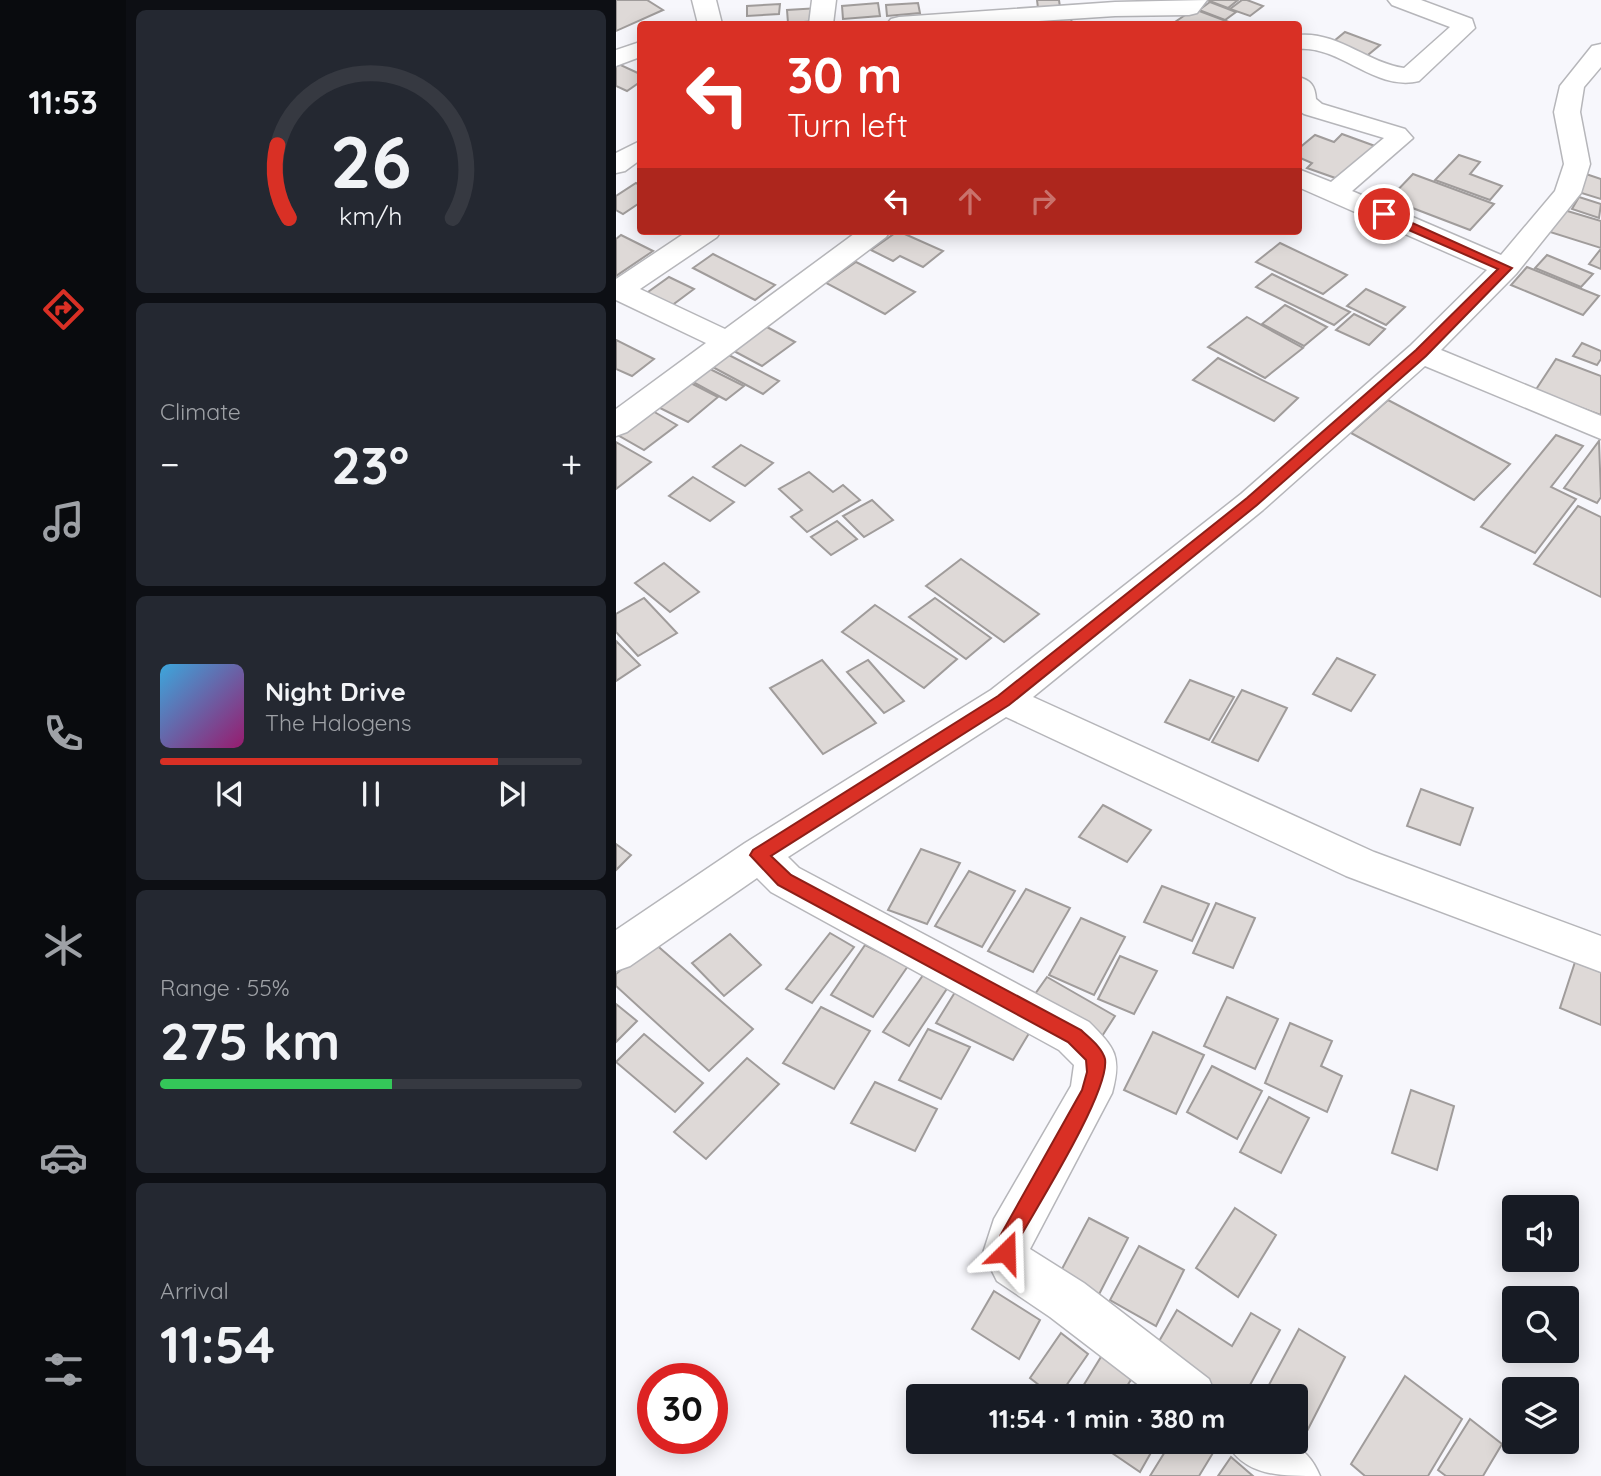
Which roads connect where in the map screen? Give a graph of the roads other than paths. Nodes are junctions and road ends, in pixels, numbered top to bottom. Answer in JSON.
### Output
{"nodes":[{"id":1,"x":704,"y":0,"type":"edge"},
{"id":2,"x":824,"y":0,"type":"edge"},
{"id":3,"x":1400,"y":0,"type":"edge"},
{"id":4,"x":1192,"y":4,"type":"edge"},
{"id":5,"x":1158,"y":14,"type":"edge"},
{"id":6,"x":926,"y":16,"type":"edge"},
{"id":7,"x":709,"y":21,"type":"edge"},
{"id":8,"x":821,"y":21,"type":"edge"},
{"id":9,"x":1302,"y":41,"type":"edge"},
{"id":10,"x":637,"y":50,"type":"edge"},
{"id":11,"x":1601,"y":51,"type":"edge"},
{"id":12,"x":616,"y":59,"type":"edge"},
{"id":13,"x":1302,"y":88,"type":"edge"},
{"id":14,"x":637,"y":151,"type":"edge"},
{"id":15,"x":616,"y":165,"type":"edge"},
{"id":16,"x":1302,"y":179,"type":"edge"},
{"id":17,"x":1335,"y":192,"type":"junction"},
{"id":18,"x":701,"y":235,"type":"edge"},
{"id":19,"x":871,"y":235,"type":"edge"},
{"id":20,"x":1506,"y":268,"type":"junction"},
{"id":21,"x":617,"y":290,"type":"edge"},
{"id":22,"x":728,"y":342,"type":"junction"},
{"id":23,"x":1421,"y":353,"type":"junction"},
{"id":24,"x":616,"y":425,"type":"edge"},
{"id":25,"x":1601,"y":428,"type":"edge"},
{"id":26,"x":1003,"y":700,"type":"junction"},
{"id":27,"x":759,"y":855,"type":"junction"},
{"id":28,"x":616,"y":953,"type":"edge"},
{"id":29,"x":1601,"y":954,"type":"edge"},
{"id":30,"x":1176,"y":1384,"type":"edge"},
{"id":31,"x":1266,"y":1454,"type":"edge"},
{"id":32,"x":1294,"y":1476,"type":"edge"}],
"edges":[{"from":1,"to":7,"type":"street"},
{"from":2,"to":8,"type":"street"},
{"from":3,"to":9,"type":"street"},
{"from":4,"to":5,"type":"street"},
{"from":5,"to":6,"type":"street"},
{"from":10,"to":12,"type":"street"},
{"from":11,"to":20,"type":"street"},
{"from":13,"to":17,"type":"street"},
{"from":14,"to":15,"type":"street"},
{"from":16,"to":17,"type":"street"},
{"from":17,"to":20,"type":"street"},
{"from":18,"to":21,"type":"street"},
{"from":19,"to":22,"type":"street"},
{"from":20,"to":23,"type":"street"},
{"from":21,"to":22,"type":"street"},
{"from":22,"to":24,"type":"street"},
{"from":23,"to":25,"type":"street"},
{"from":23,"to":26,"type":"street"},
{"from":26,"to":27,"type":"street"},
{"from":26,"to":29,"type":"street"},
{"from":27,"to":28,"type":"street"},
{"from":27,"to":30,"type":"street"},
{"from":31,"to":32,"type":"street"}]}
